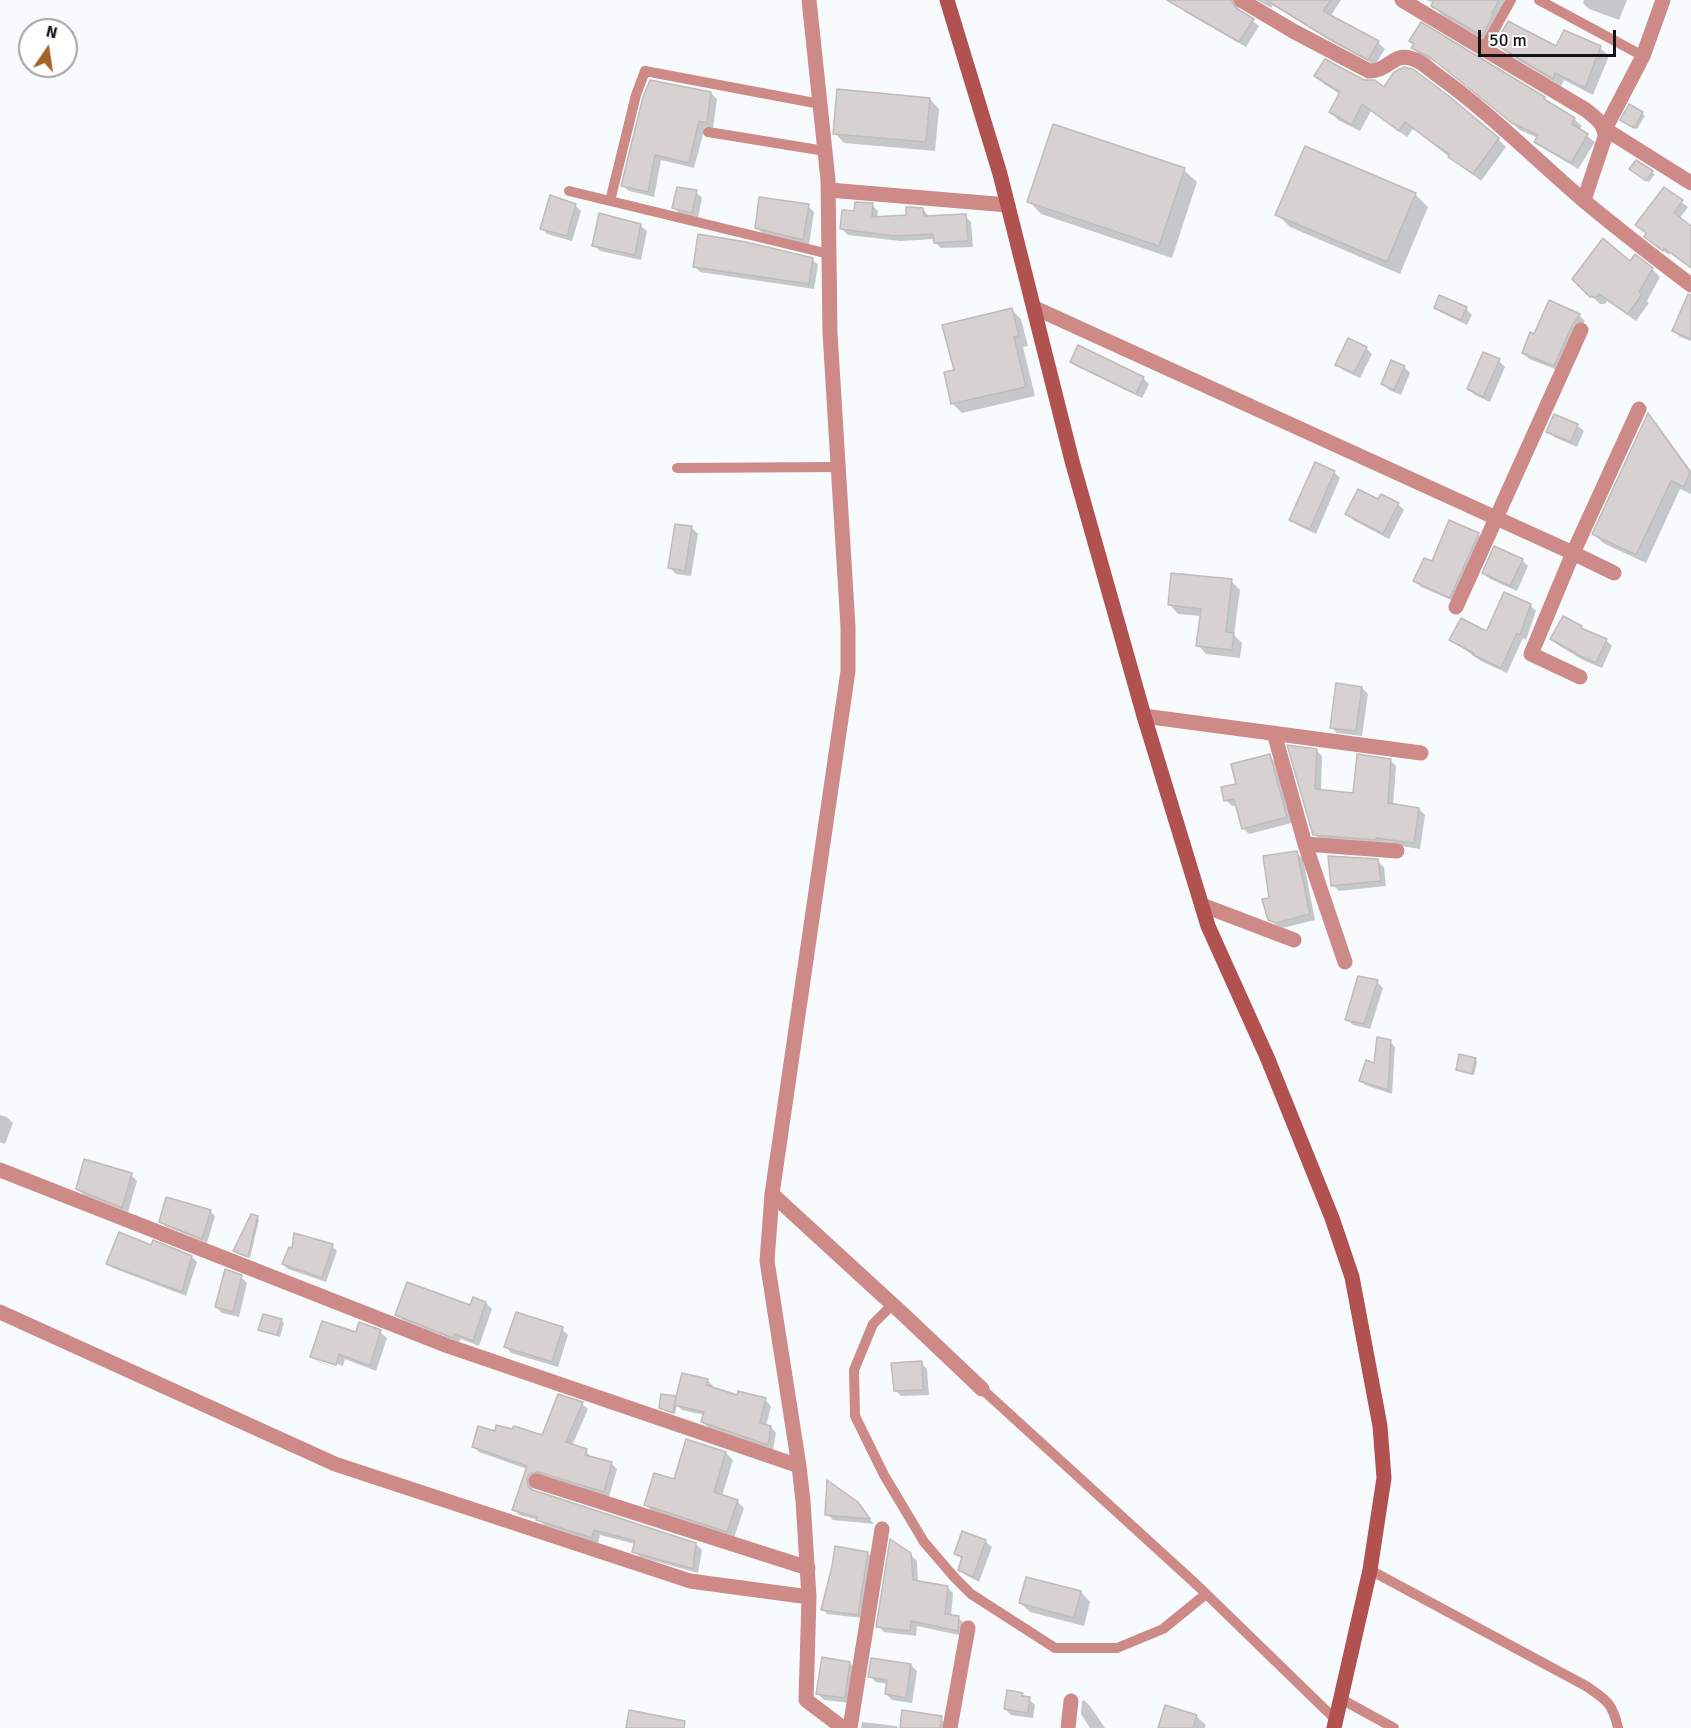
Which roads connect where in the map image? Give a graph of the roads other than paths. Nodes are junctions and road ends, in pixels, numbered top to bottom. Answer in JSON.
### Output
{"nodes":[{"id":1,"x":809,"y":0,"type":"edge"},
{"id":2,"x":946,"y":0,"type":"edge"},
{"id":3,"x":1241,"y":0,"type":"edge"},
{"id":4,"x":1402,"y":0,"type":"edge"},
{"id":5,"x":1511,"y":0,"type":"edge"},
{"id":6,"x":1539,"y":0,"type":"edge"},
{"id":7,"x":1663,"y":0,"type":"edge"},
{"id":8,"x":1484,"y":48,"type":"junction"},
{"id":9,"x":1643,"y":56,"type":"junction"},
{"id":10,"x":820,"y":104,"type":"junction"},
{"id":11,"x":1605,"y":129,"type":"junction"},
{"id":12,"x":708,"y":132,"type":"dead end"},
{"id":13,"x":825,"y":151,"type":"junction"},
{"id":14,"x":1691,"y":183,"type":"edge"},
{"id":15,"x":829,"y":190,"type":"junction"},
{"id":16,"x":569,"y":191,"type":"dead end"},
{"id":17,"x":1584,"y":200,"type":"junction"},
{"id":18,"x":610,"y":201,"type":"junction"},
{"id":19,"x":1008,"y":205,"type":"junction"},
{"id":20,"x":829,"y":254,"type":"junction"},
{"id":21,"x":1691,"y":285,"type":"edge"},
{"id":22,"x":1035,"y":308,"type":"junction"},
{"id":23,"x":1581,"y":330,"type":"dead end"},
{"id":24,"x":1639,"y":409,"type":"dead end"},
{"id":25,"x":837,"y":467,"type":"junction"},
{"id":26,"x":677,"y":468,"type":"dead end"},
{"id":27,"x":1497,"y":519,"type":"junction"},
{"id":28,"x":1573,"y":553,"type":"junction"},
{"id":29,"x":1614,"y":573,"type":"dead end"},
{"id":30,"x":1456,"y":607,"type":"dead end"},
{"id":31,"x":1580,"y":677,"type":"dead end"},
{"id":32,"x":1144,"y":716,"type":"junction"},
{"id":33,"x":1274,"y":733,"type":"junction"},
{"id":34,"x":1421,"y":753,"type":"dead end"},
{"id":35,"x":1305,"y":844,"type":"junction"},
{"id":36,"x":1397,"y":851,"type":"dead end"},
{"id":37,"x":1202,"y":905,"type":"junction"},
{"id":38,"x":1294,"y":940,"type":"dead end"},
{"id":39,"x":1345,"y":962,"type":"dead end"},
{"id":40,"x":0,"y":1170,"type":"edge"},
{"id":41,"x":772,"y":1194,"type":"junction"},
{"id":42,"x":893,"y":1305,"type":"junction"},
{"id":43,"x":0,"y":1312,"type":"edge"},
{"id":44,"x":982,"y":1389,"type":"joint"},
{"id":45,"x":799,"y":1466,"type":"junction"},
{"id":46,"x":536,"y":1481,"type":"dead end"},
{"id":47,"x":882,"y":1529,"type":"dead end"},
{"id":48,"x":808,"y":1568,"type":"junction"},
{"id":49,"x":1370,"y":1570,"type":"junction"},
{"id":50,"x":1206,"y":1594,"type":"junction"},
{"id":51,"x":810,"y":1597,"type":"junction"},
{"id":52,"x":968,"y":1628,"type":"dead end"},
{"id":53,"x":1341,"y":1699,"type":"junction"},
{"id":54,"x":1071,"y":1701,"type":"dead end"},
{"id":55,"x":1335,"y":1724,"type":"edge"},
{"id":56,"x":843,"y":1728,"type":"edge"},
{"id":57,"x":850,"y":1728,"type":"edge"},
{"id":58,"x":950,"y":1728,"type":"edge"},
{"id":59,"x":1068,"y":1728,"type":"edge"},
{"id":60,"x":1394,"y":1728,"type":"edge"},
{"id":61,"x":1618,"y":1728,"type":"edge"}],
"edges":[{"from":1,"to":10,"type":"street"},
{"from":2,"to":19,"type":"street"},
{"from":3,"to":17,"type":"street"},
{"from":4,"to":8,"type":"street"},
{"from":5,"to":8,"type":"lane"},
{"from":6,"to":9,"type":"lane"},
{"from":7,"to":9,"type":"street"},
{"from":8,"to":11,"type":"street"},
{"from":9,"to":11,"type":"street"},
{"from":10,"to":13,"type":"street"},
{"from":10,"to":18,"type":"lane"},
{"from":11,"to":14,"type":"street"},
{"from":11,"to":17,"type":"street"},
{"from":12,"to":13,"type":"lane"},
{"from":13,"to":15,"type":"street"},
{"from":15,"to":19,"type":"street"},
{"from":15,"to":20,"type":"street"},
{"from":16,"to":18,"type":"lane"},
{"from":17,"to":21,"type":"street"},
{"from":18,"to":20,"type":"lane"},
{"from":19,"to":22,"type":"street"},
{"from":20,"to":25,"type":"street"},
{"from":22,"to":27,"type":"street"},
{"from":22,"to":32,"type":"street"},
{"from":23,"to":27,"type":"street"},
{"from":24,"to":28,"type":"street"},
{"from":25,"to":26,"type":"lane"},
{"from":25,"to":41,"type":"street"},
{"from":27,"to":28,"type":"street"},
{"from":27,"to":30,"type":"street"},
{"from":28,"to":29,"type":"street"},
{"from":28,"to":31,"type":"street"},
{"from":32,"to":33,"type":"street"},
{"from":32,"to":37,"type":"street"},
{"from":33,"to":34,"type":"street"},
{"from":33,"to":35,"type":"street"},
{"from":35,"to":36,"type":"street"},
{"from":35,"to":39,"type":"street"},
{"from":37,"to":38,"type":"street"},
{"from":37,"to":49,"type":"street"},
{"from":40,"to":45,"type":"street"},
{"from":41,"to":42,"type":"street"},
{"from":41,"to":45,"type":"street"},
{"from":42,"to":44,"type":"street"},
{"from":42,"to":50,"type":"lane"},
{"from":43,"to":51,"type":"street"},
{"from":44,"to":50,"type":"lane"},
{"from":45,"to":48,"type":"street"},
{"from":46,"to":48,"type":"street"},
{"from":47,"to":57,"type":"street"},
{"from":48,"to":51,"type":"street"},
{"from":49,"to":53,"type":"street"},
{"from":49,"to":61,"type":"lane"},
{"from":50,"to":55,"type":"lane"},
{"from":51,"to":56,"type":"street"},
{"from":52,"to":58,"type":"street"},
{"from":53,"to":55,"type":"street"},
{"from":53,"to":60,"type":"lane"},
{"from":54,"to":59,"type":"street"}]}
